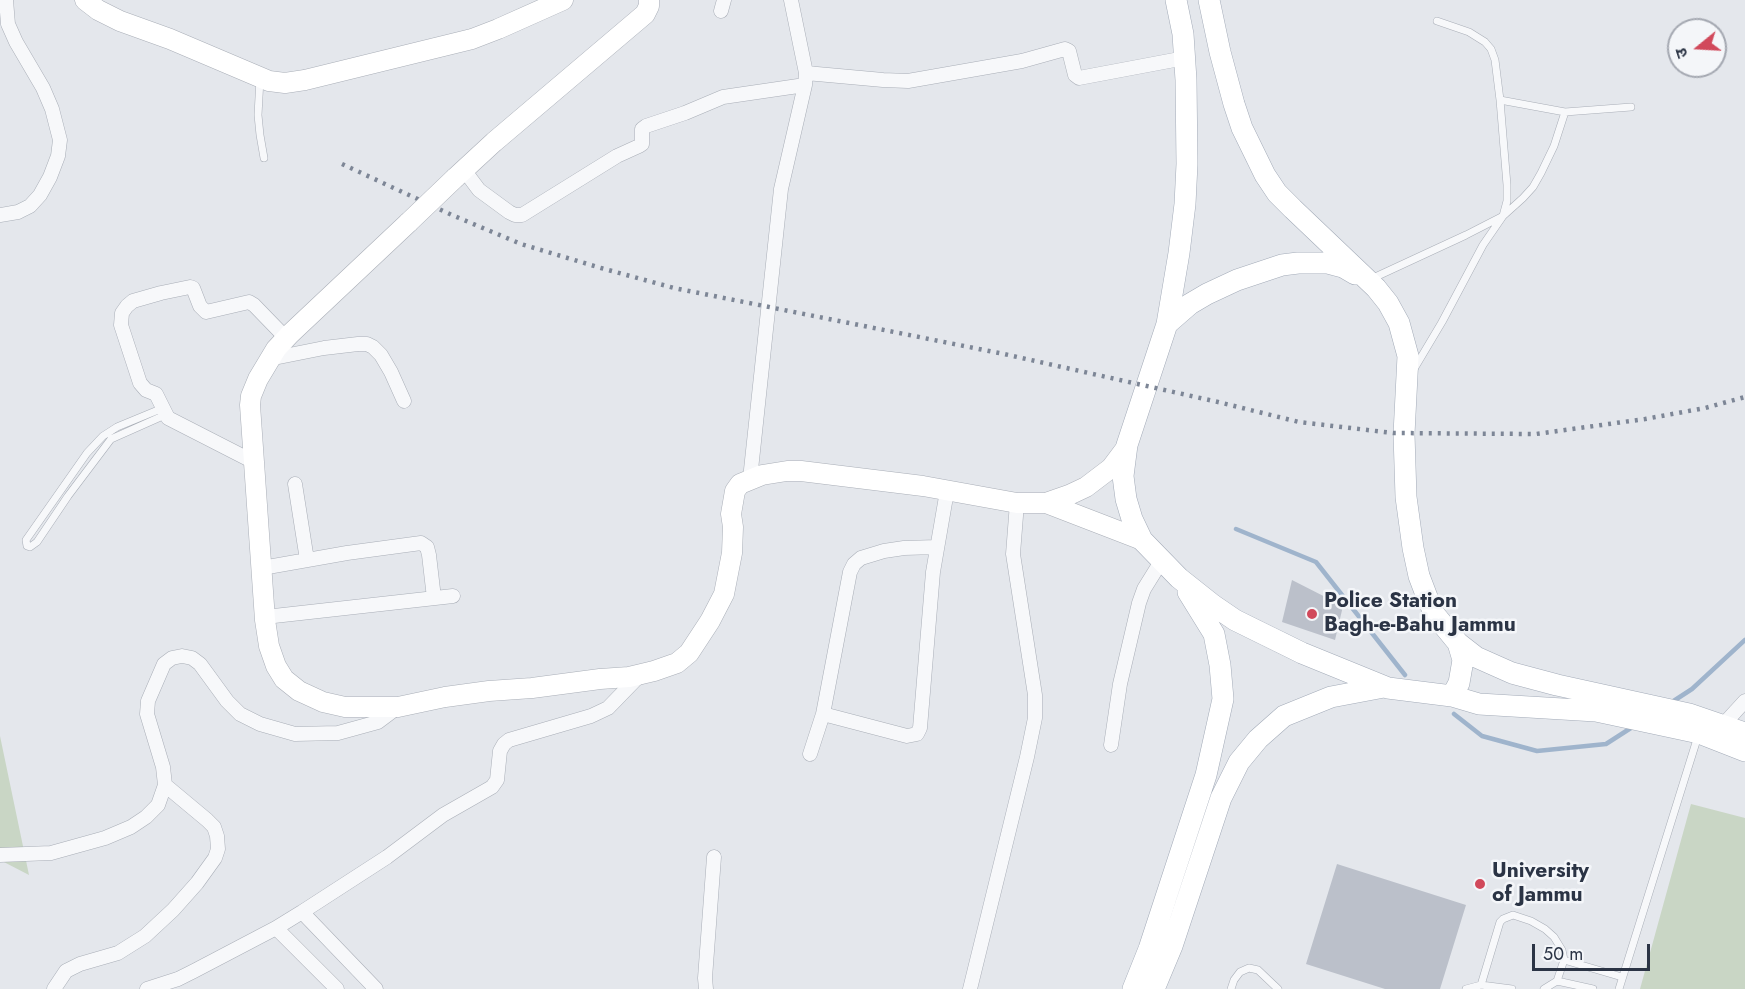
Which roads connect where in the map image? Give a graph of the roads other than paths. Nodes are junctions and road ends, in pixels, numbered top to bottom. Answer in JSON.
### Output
{"nodes":[{"id":1,"x":6,"y":0,"type":"edge"},
{"id":2,"x":85,"y":0,"type":"edge"},
{"id":3,"x":563,"y":0,"type":"edge"},
{"id":4,"x":649,"y":0,"type":"edge"},
{"id":5,"x":791,"y":0,"type":"edge"},
{"id":6,"x":1176,"y":0,"type":"edge"},
{"id":7,"x":1210,"y":1,"type":"edge"},
{"id":8,"x":1437,"y":21,"type":"dead end"},
{"id":9,"x":1185,"y":58,"type":"junction"},
{"id":10,"x":260,"y":77,"type":"junction"},
{"id":11,"x":806,"y":79,"type":"junction"},
{"id":12,"x":1500,"y":100,"type":"junction"},
{"id":13,"x":1631,"y":107,"type":"dead end"},
{"id":14,"x":1565,"y":112,"type":"junction"},
{"id":15,"x":264,"y":158,"type":"dead end"},
{"id":16,"x":459,"y":174,"type":"junction"},
{"id":17,"x":0,"y":215,"type":"edge"},
{"id":18,"x":1503,"y":216,"type":"junction"},
{"id":19,"x":1366,"y":281,"type":"junction"},
{"id":20,"x":1167,"y":324,"type":"junction"},
{"id":21,"x":286,"y":338,"type":"junction"},
{"id":22,"x":270,"y":359,"type":"junction"},
{"id":23,"x":1408,"y":379,"type":"junction"},
{"id":24,"x":404,"y":401,"type":"dead end"},
{"id":25,"x":164,"y":411,"type":"junction"},
{"id":26,"x":1126,"y":448,"type":"junction"},
{"id":27,"x":254,"y":462,"type":"junction"},
{"id":28,"x":750,"y":479,"type":"junction"},
{"id":29,"x":296,"y":484,"type":"dead end"},
{"id":30,"x":947,"y":491,"type":"junction"},
{"id":31,"x":1017,"y":503,"type":"junction"},
{"id":32,"x":1046,"y":503,"type":"junction"},
{"id":33,"x":1142,"y":540,"type":"junction"},
{"id":34,"x":938,"y":547,"type":"junction"},
{"id":35,"x":307,"y":560,"type":"junction"},
{"id":36,"x":1162,"y":560,"type":"junction"},
{"id":37,"x":262,"y":568,"type":"junction"},
{"id":38,"x":1179,"y":578,"type":"junction"},
{"id":39,"x":453,"y":596,"type":"dead end"},
{"id":40,"x":434,"y":598,"type":"junction"},
{"id":41,"x":265,"y":617,"type":"junction"},
{"id":42,"x":1458,"y":644,"type":"junction"},
{"id":43,"x":641,"y":674,"type":"junction"},
{"id":44,"x":1384,"y":687,"type":"junction"},
{"id":45,"x":1452,"y":696,"type":"junction"},
{"id":46,"x":1745,"y":701,"type":"edge"},
{"id":47,"x":1598,"y":702,"type":"junction"},
{"id":48,"x":398,"y":707,"type":"junction"},
{"id":49,"x":823,"y":714,"type":"junction"},
{"id":50,"x":1723,"y":725,"type":"junction"},
{"id":51,"x":1691,"y":726,"type":"junction"},
{"id":52,"x":1745,"y":733,"type":"edge"},
{"id":53,"x":1111,"y":745,"type":"dead end"},
{"id":54,"x":1745,"y":751,"type":"edge"},
{"id":55,"x":810,"y":754,"type":"dead end"},
{"id":56,"x":165,"y":785,"type":"junction"},
{"id":57,"x":0,"y":855,"type":"edge"},
{"id":58,"x":714,"y":857,"type":"dead end"},
{"id":59,"x":302,"y":912,"type":"junction"},
{"id":60,"x":276,"y":928,"type":"junction"},
{"id":61,"x":1564,"y":960,"type":"junction"},
{"id":62,"x":1622,"y":977,"type":"junction"},
{"id":63,"x":1557,"y":981,"type":"junction"},
{"id":64,"x":1481,"y":986,"type":"junction"},
{"id":65,"x":54,"y":989,"type":"edge"},
{"id":66,"x":147,"y":989,"type":"edge"},
{"id":67,"x":337,"y":989,"type":"edge"},
{"id":68,"x":376,"y":989,"type":"edge"},
{"id":69,"x":706,"y":989,"type":"edge"},
{"id":70,"x":970,"y":989,"type":"edge"},
{"id":71,"x":1133,"y":989,"type":"edge"},
{"id":72,"x":1154,"y":989,"type":"edge"},
{"id":73,"x":1231,"y":989,"type":"edge"},
{"id":74,"x":1278,"y":989,"type":"edge"},
{"id":75,"x":1466,"y":989,"type":"edge"},
{"id":76,"x":1512,"y":989,"type":"edge"},
{"id":77,"x":1544,"y":989,"type":"edge"},
{"id":78,"x":1593,"y":989,"type":"edge"},
{"id":79,"x":1618,"y":989,"type":"edge"}],
"edges":[{"from":1,"to":17,"type":"street"},
{"from":2,"to":10,"type":"main road"},
{"from":3,"to":10,"type":"main road"},
{"from":4,"to":16,"type":"main road"},
{"from":5,"to":11,"type":"street"},
{"from":6,"to":9,"type":"main road"},
{"from":7,"to":19,"type":"main road"},
{"from":8,"to":12,"type":"lane"},
{"from":9,"to":11,"type":"street"},
{"from":9,"to":20,"type":"main road"},
{"from":10,"to":15,"type":"lane"},
{"from":11,"to":16,"type":"street"},
{"from":11,"to":28,"type":"street"},
{"from":12,"to":14,"type":"lane"},
{"from":12,"to":18,"type":"lane"},
{"from":13,"to":14,"type":"lane"},
{"from":14,"to":18,"type":"lane"},
{"from":16,"to":21,"type":"main road","bridge":true},
{"from":18,"to":19,"type":"lane"},
{"from":18,"to":23,"type":"lane"},
{"from":19,"to":20,"type":"main road"},
{"from":19,"to":23,"type":"main road"},
{"from":20,"to":26,"type":"main road"},
{"from":21,"to":22,"type":"main road"},
{"from":21,"to":25,"type":"street"},
{"from":22,"to":24,"type":"street"},
{"from":22,"to":27,"type":"main road"},
{"from":23,"to":42,"type":"main road"},
{"from":25,"to":25,"type":"lane"},
{"from":25,"to":27,"type":"street"},
{"from":26,"to":32,"type":"main road"},
{"from":26,"to":33,"type":"main road"},
{"from":27,"to":37,"type":"main road"},
{"from":28,"to":30,"type":"main road"},
{"from":28,"to":43,"type":"main road"},
{"from":29,"to":35,"type":"street"},
{"from":30,"to":31,"type":"main road"},
{"from":30,"to":34,"type":"street"},
{"from":31,"to":32,"type":"main road"},
{"from":31,"to":70,"type":"street"},
{"from":32,"to":33,"type":"main road"},
{"from":33,"to":36,"type":"main road"},
{"from":34,"to":49,"type":"street"},
{"from":34,"to":49,"type":"street"},
{"from":35,"to":37,"type":"street"},
{"from":35,"to":40,"type":"street"},
{"from":36,"to":38,"type":"main road"},
{"from":36,"to":53,"type":"street"},
{"from":37,"to":41,"type":"main road"},
{"from":38,"to":44,"type":"main road"},
{"from":38,"to":71,"type":"main road"},
{"from":39,"to":40,"type":"street"},
{"from":40,"to":41,"type":"street"},
{"from":41,"to":48,"type":"main road"},
{"from":42,"to":45,"type":"main road"},
{"from":42,"to":47,"type":"main road"},
{"from":43,"to":48,"type":"main road"},
{"from":43,"to":59,"type":"street"},
{"from":44,"to":45,"type":"main road"},
{"from":44,"to":72,"type":"main road"},
{"from":45,"to":47,"type":"main road"},
{"from":46,"to":50,"type":"street"},
{"from":47,"to":51,"type":"main road"},
{"from":48,"to":56,"type":"street"},
{"from":49,"to":55,"type":"street"},
{"from":50,"to":51,"type":"main road"},
{"from":50,"to":52,"type":"main road"},
{"from":51,"to":54,"type":"main road"},
{"from":51,"to":62,"type":"lane"},
{"from":56,"to":57,"type":"street"},
{"from":56,"to":65,"type":"street"},
{"from":58,"to":69,"type":"street"},
{"from":59,"to":60,"type":"street"},
{"from":59,"to":68,"type":"street"},
{"from":60,"to":66,"type":"street"},
{"from":60,"to":67,"type":"street"},
{"from":61,"to":62,"type":"lane"},
{"from":61,"to":63,"type":"lane"},
{"from":61,"to":64,"type":"lane"},
{"from":62,"to":79,"type":"lane"},
{"from":63,"to":77,"type":"lane"},
{"from":63,"to":78,"type":"lane"},
{"from":64,"to":75,"type":"lane"},
{"from":64,"to":76,"type":"lane"},
{"from":73,"to":74,"type":"lane"}]}
